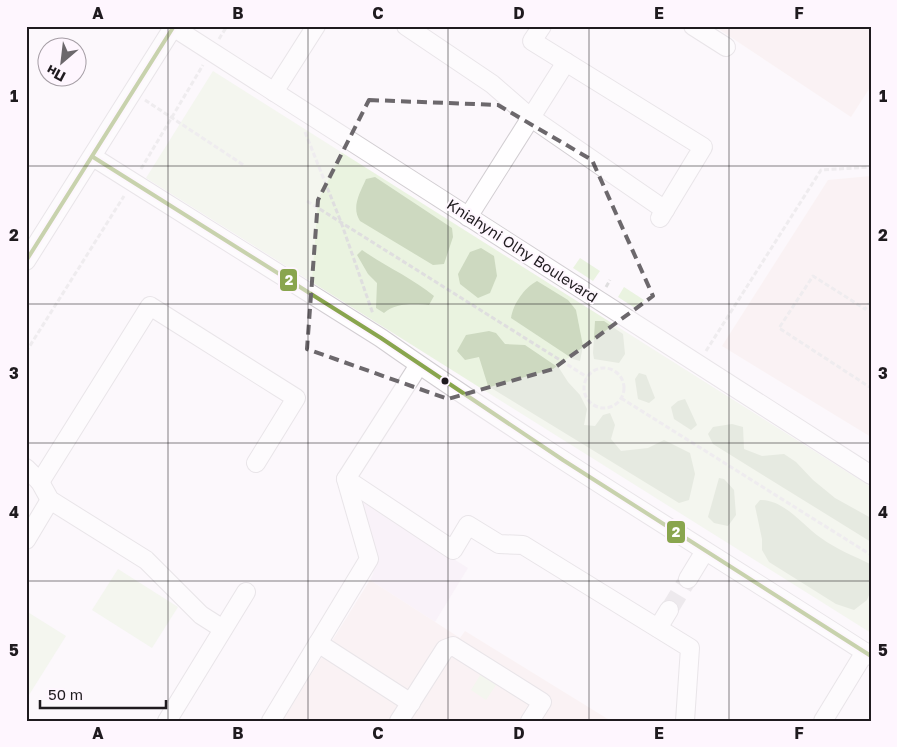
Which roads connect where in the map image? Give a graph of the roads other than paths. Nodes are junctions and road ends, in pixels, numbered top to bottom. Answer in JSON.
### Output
{"nodes":[{"id":1,"x":316,"y":26,"type":"edge"},
{"id":2,"x":406,"y":26,"type":"edge"},
{"id":3,"x":542,"y":26,"type":"edge"},
{"id":4,"x":693,"y":26,"type":"edge"},
{"id":5,"x":174,"y":27,"type":"edge"},
{"id":6,"x":726,"y":47,"type":"dead end"},
{"id":7,"x":566,"y":62,"type":"junction"},
{"id":8,"x":274,"y":92,"type":"junction"},
{"id":9,"x":530,"y":117,"type":"junction"},
{"id":10,"x":93,"y":157,"type":"junction"},
{"id":11,"x":468,"y":216,"type":"junction"},
{"id":12,"x":26,"y":261,"type":"edge"},
{"id":13,"x":419,"y":365,"type":"junction"},
{"id":14,"x":256,"y":463,"type":"dead end"},
{"id":15,"x":26,"y":468,"type":"edge"},
{"id":16,"x":871,"y":475,"type":"edge"},
{"id":17,"x":346,"y":480,"type":"junction"},
{"id":18,"x":40,"y":482,"type":"junction"},
{"id":19,"x":50,"y":500,"type":"junction"},
{"id":20,"x":26,"y":540,"type":"edge"},
{"id":21,"x":705,"y":551,"type":"junction"},
{"id":22,"x":688,"y":579,"type":"tunnel mouth"},
{"id":23,"x":246,"y":592,"type":"dead end"},
{"id":24,"x":669,"y":610,"type":"tunnel mouth"},
{"id":25,"x":658,"y":628,"type":"junction"},
{"id":26,"x":224,"y":629,"type":"junction"},
{"id":27,"x":318,"y":642,"type":"junction"},
{"id":28,"x":868,"y":654,"type":"edge"},
{"id":29,"x":411,"y":703,"type":"junction"},
{"id":30,"x":167,"y":721,"type":"edge"},
{"id":31,"x":270,"y":721,"type":"edge"},
{"id":32,"x":400,"y":721,"type":"edge"},
{"id":33,"x":530,"y":721,"type":"edge"},
{"id":34,"x":685,"y":721,"type":"edge"},
{"id":35,"x":823,"y":721,"type":"edge"}],
"edges":[{"from":1,"to":8,"type":"street"},
{"from":2,"to":9,"type":"street"},
{"from":3,"to":7,"type":"street"},
{"from":4,"to":6,"type":"street"},
{"from":5,"to":8,"type":"street","name":"Kniahyni Olhy Boulevard"},
{"from":5,"to":10,"type":"street"},
{"from":7,"to":9,"type":"street"},
{"from":7,"to":9,"type":"street"},
{"from":8,"to":11,"type":"street","name":"Kniahyni Olhy Boulevard"},
{"from":9,"to":11,"type":"street"},
{"from":10,"to":12,"type":"street"},
{"from":10,"to":13,"type":"street"},
{"from":11,"to":16,"type":"street","name":"Kniahyni Olhy Boulevard"},
{"from":13,"to":17,"type":"street"},
{"from":13,"to":21,"type":"street"},
{"from":14,"to":18,"type":"street"},
{"from":15,"to":18,"type":"street"},
{"from":17,"to":25,"type":"street"},
{"from":17,"to":27,"type":"street"},
{"from":18,"to":19,"type":"street"},
{"from":19,"to":20,"type":"street"},
{"from":19,"to":26,"type":"street"},
{"from":21,"to":22,"type":"street"},
{"from":21,"to":28,"type":"street"},
{"from":23,"to":26,"type":"street"},
{"from":24,"to":25,"type":"street"},
{"from":25,"to":34,"type":"street"},
{"from":26,"to":30,"type":"street"},
{"from":27,"to":29,"type":"street"},
{"from":27,"to":31,"type":"street"},
{"from":28,"to":35,"type":"street"},
{"from":29,"to":32,"type":"street"},
{"from":29,"to":33,"type":"street"}]}
